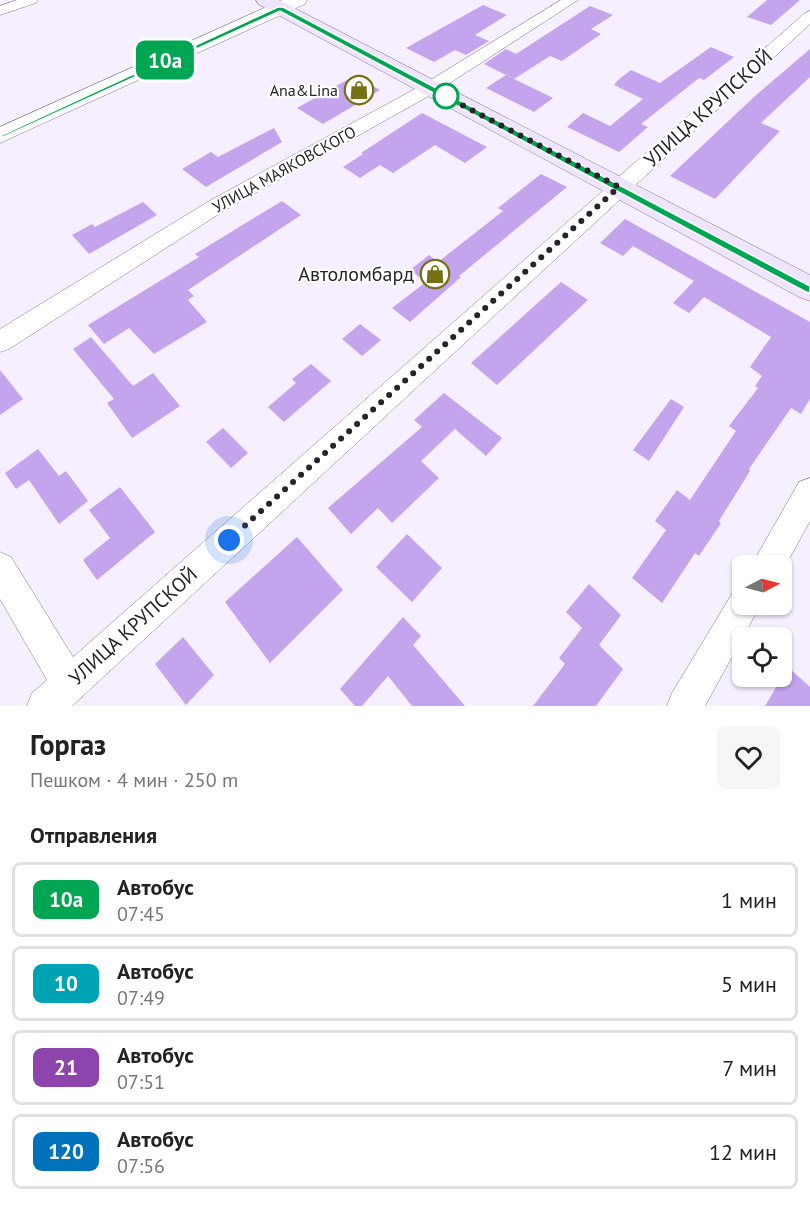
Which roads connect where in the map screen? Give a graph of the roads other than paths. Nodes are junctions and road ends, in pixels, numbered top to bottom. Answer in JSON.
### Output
{"nodes":[{"id":1,"x":31,"y":0,"type":"edge"},
{"id":2,"x":571,"y":0,"type":"edge"},
{"id":3,"x":281,"y":3,"type":"edge"},
{"id":4,"x":0,"y":11,"type":"edge"},
{"id":5,"x":810,"y":16,"type":"edge"},
{"id":6,"x":430,"y":88,"type":"junction"},
{"id":7,"x":0,"y":136,"type":"edge"},
{"id":8,"x":619,"y":187,"type":"junction"},
{"id":9,"x":810,"y":289,"type":"edge"},
{"id":10,"x":0,"y":342,"type":"edge"},
{"id":11,"x":810,"y":492,"type":"edge"},
{"id":12,"x":773,"y":555,"type":"edge"},
{"id":13,"x":0,"y":568,"type":"edge"},
{"id":14,"x":739,"y":615,"type":"edge"},
{"id":15,"x":69,"y":684,"type":"junction"},
{"id":16,"x":45,"y":706,"type":"edge"},
{"id":17,"x":685,"y":706,"type":"edge"}],
"edges":[{"from":1,"to":4,"type":"street"},
{"from":2,"to":6,"type":"street","name":"УЛИЦА МАЯКОВСКОГО"},
{"from":3,"to":6,"type":"main road"},
{"from":3,"to":7,"type":"street"},
{"from":5,"to":8,"type":"street","name":"УЛИЦА КРУПСКОЙ"},
{"from":6,"to":8,"type":"main road"},
{"from":6,"to":10,"type":"street","name":"УЛИЦА МАЯКОВСКОГО"},
{"from":8,"to":9,"type":"main road"},
{"from":8,"to":15,"type":"street","name":"УЛИЦА КРУПСКОЙ"},
{"from":11,"to":12,"type":"street"},
{"from":13,"to":15,"type":"street"},
{"from":14,"to":17,"type":"street"},
{"from":15,"to":16,"type":"street","name":"УЛИЦА КРУПСКОЙ"}]}
